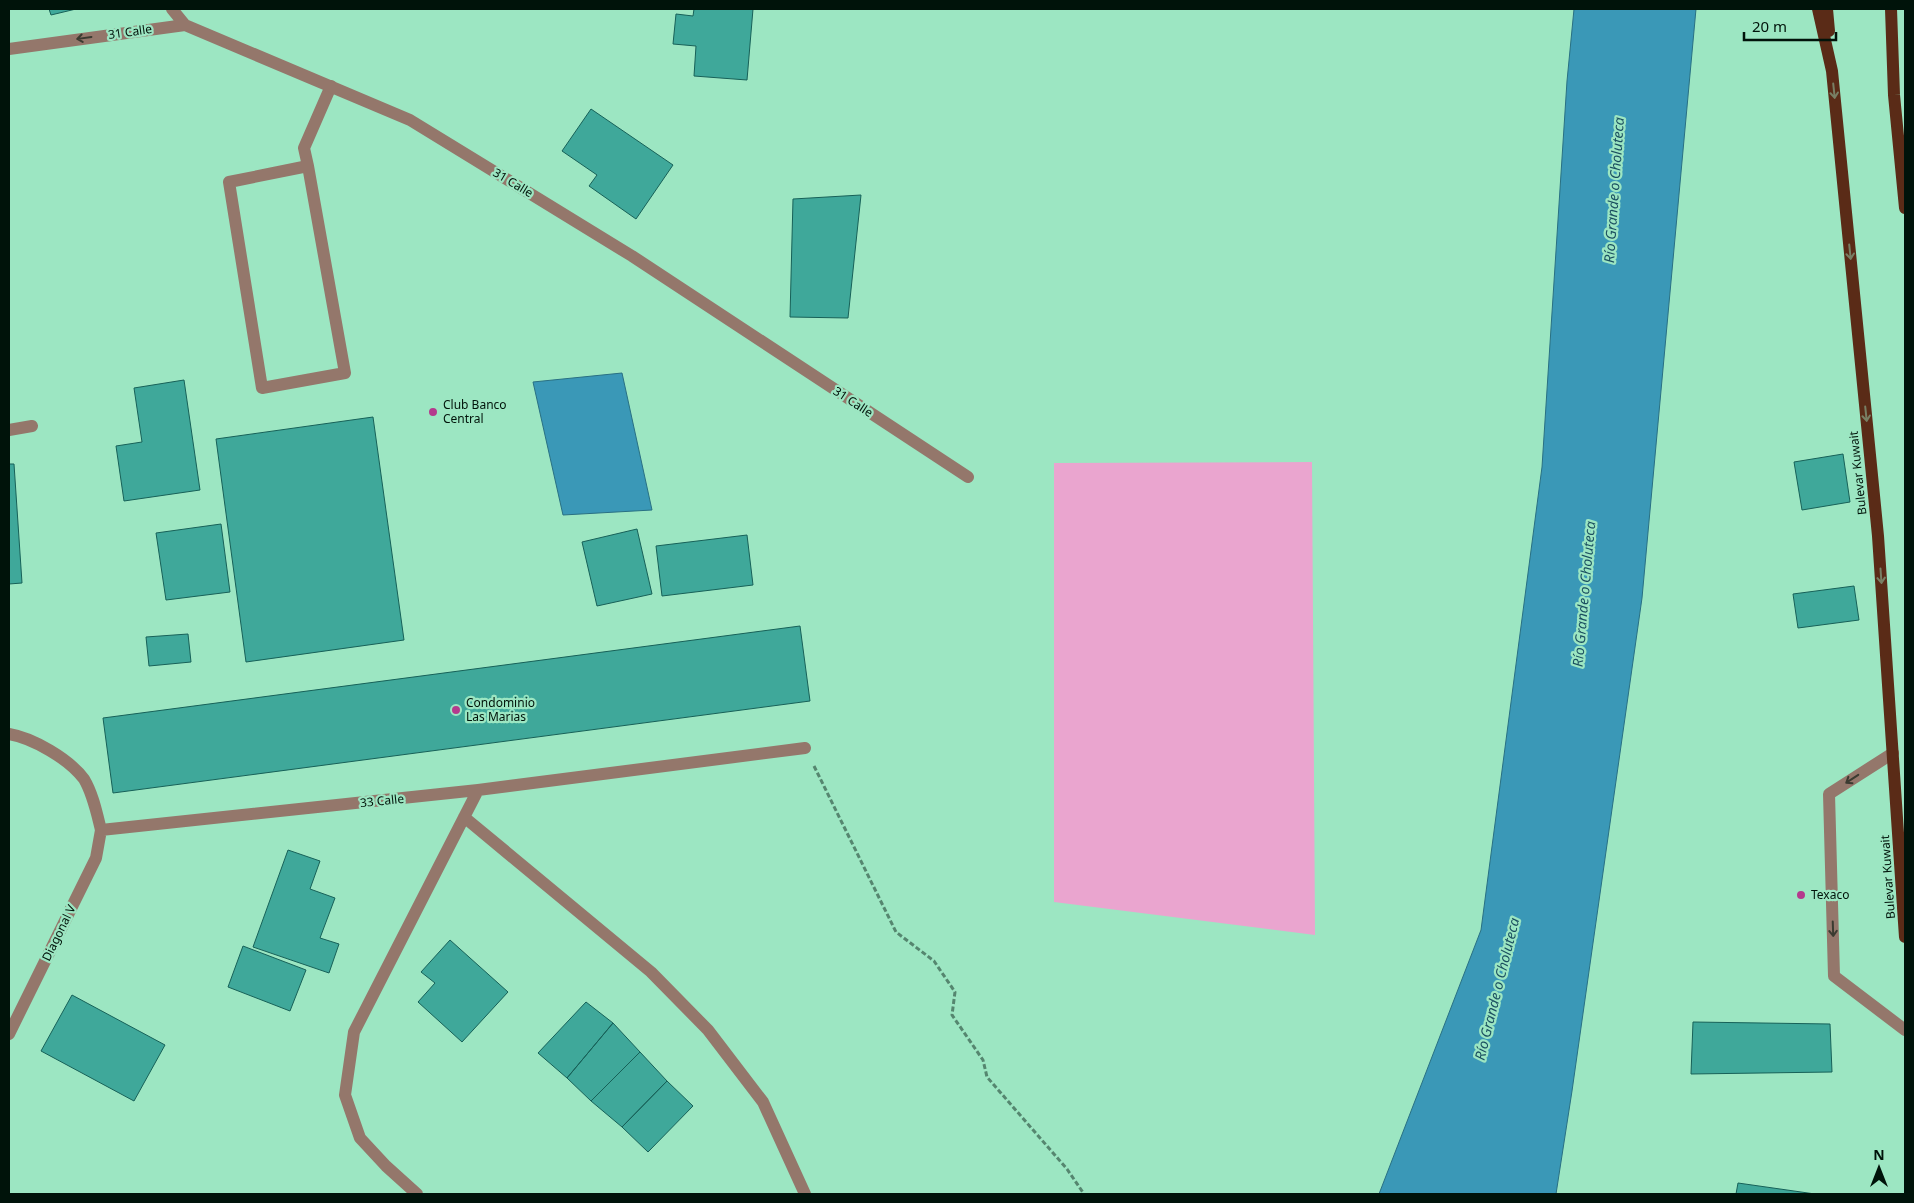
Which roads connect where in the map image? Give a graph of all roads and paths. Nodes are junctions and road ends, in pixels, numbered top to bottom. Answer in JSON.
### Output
{"nodes":[{"id":1,"x":172,"y":9,"type":"edge"},
{"id":2,"x":1818,"y":9,"type":"edge"},
{"id":3,"x":1828,"y":9,"type":"edge"},
{"id":4,"x":1884,"y":9,"type":"edge"},
{"id":5,"x":1891,"y":9,"type":"edge"},
{"id":6,"x":185,"y":25,"type":"junction"},
{"id":7,"x":9,"y":49,"type":"edge"},
{"id":8,"x":1832,"y":71,"type":"junction"},
{"id":9,"x":331,"y":86,"type":"junction"},
{"id":10,"x":1894,"y":95,"type":"junction"},
{"id":11,"x":308,"y":166,"type":"junction"},
{"id":12,"x":1905,"y":208,"type":"edge"},
{"id":13,"x":32,"y":426,"type":"dead end"},
{"id":14,"x":9,"y":430,"type":"edge"},
{"id":15,"x":968,"y":477,"type":"dead end"},
{"id":16,"x":9,"y":734,"type":"edge"},
{"id":17,"x":804,"y":748,"type":"joint"},
{"id":18,"x":1893,"y":752,"type":"junction"},
{"id":19,"x":478,"y":790,"type":"junction"},
{"id":20,"x":464,"y":817,"type":"junction"},
{"id":21,"x":102,"y":830,"type":"junction"},
{"id":22,"x":1905,"y":937,"type":"edge"},
{"id":23,"x":1905,"y":1030,"type":"edge"},
{"id":24,"x":9,"y":1034,"type":"edge"},
{"id":25,"x":417,"y":1194,"type":"edge"},
{"id":26,"x":805,"y":1194,"type":"edge"},
{"id":27,"x":1084,"y":1194,"type":"edge"}],
"edges":[{"from":1,"to":6,"type":"street"},
{"from":2,"to":8,"type":"main road","name":"Bulevar Kuwait"},
{"from":3,"to":8,"type":"main road"},
{"from":4,"to":10,"type":"main road"},
{"from":5,"to":10,"type":"main road"},
{"from":6,"to":7,"type":"street","name":"31 Calle","one_way":true},
{"from":6,"to":9,"type":"street","name":"31 Calle"},
{"from":8,"to":18,"type":"main road","name":"Bulevar Kuwait","one_way":true},
{"from":9,"to":11,"type":"street"},
{"from":9,"to":15,"type":"street","name":"31 Calle"},
{"from":10,"to":12,"type":"main road"},
{"from":11,"to":11,"type":"street"},
{"from":13,"to":14,"type":"street"},
{"from":16,"to":21,"type":"street"},
{"from":17,"to":19,"type":"street","name":"33 Calle"},
{"from":17,"to":27,"type":"path"},
{"from":18,"to":22,"type":"main road","name":"Bulevar Kuwait"},
{"from":18,"to":23,"type":"street","one_way":true},
{"from":19,"to":20,"type":"street"},
{"from":19,"to":21,"type":"street","name":"33 Calle"},
{"from":20,"to":25,"type":"street"},
{"from":20,"to":26,"type":"street"},
{"from":21,"to":24,"type":"street","name":"Diagonal V"}]}
